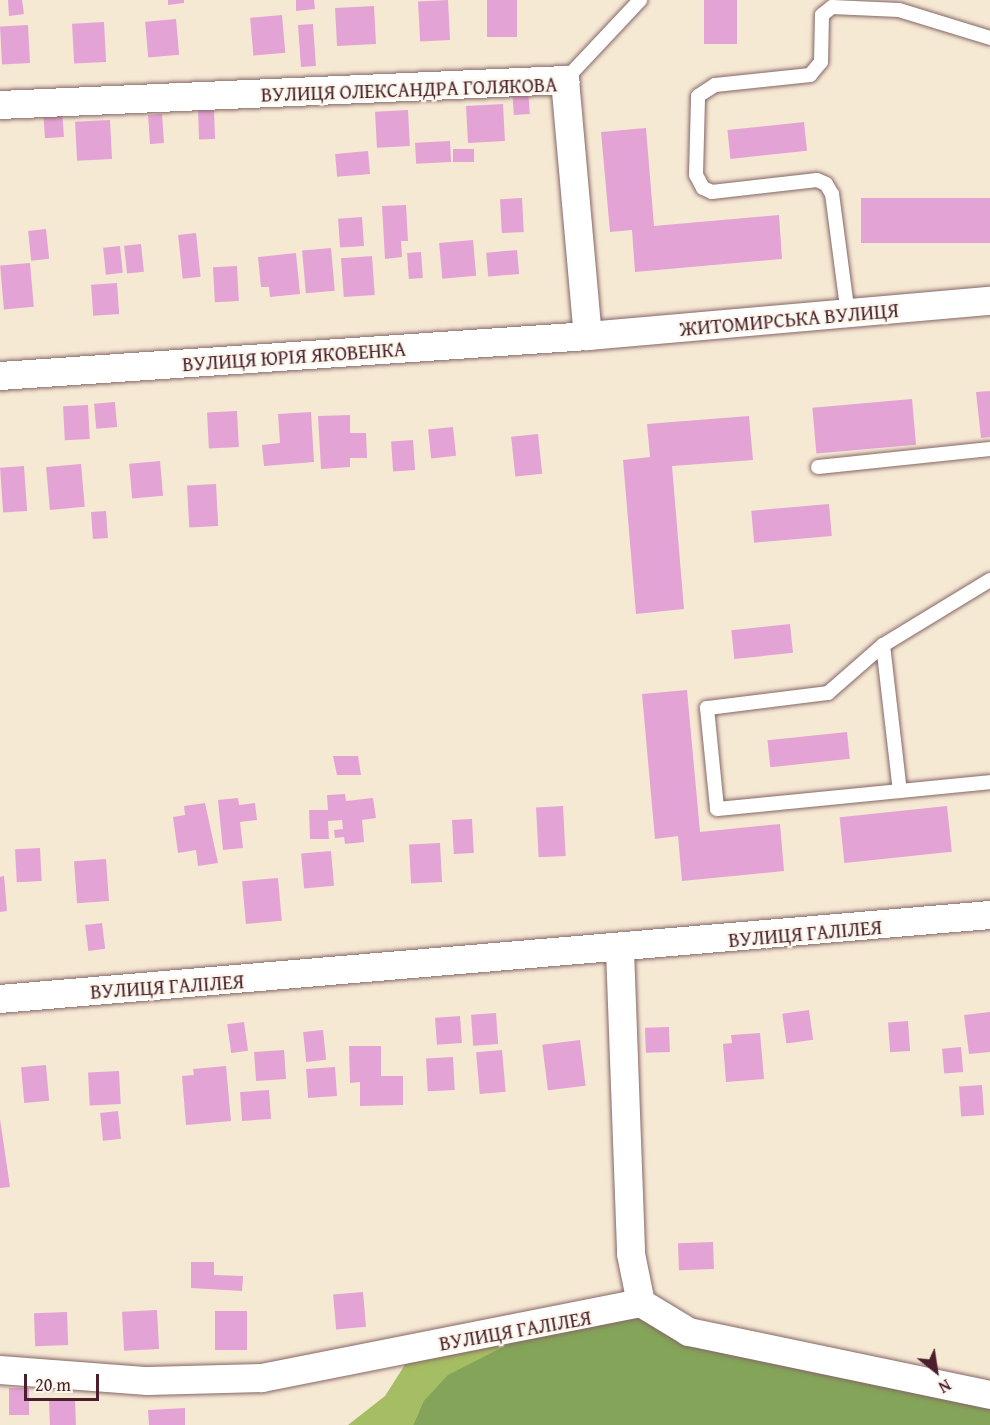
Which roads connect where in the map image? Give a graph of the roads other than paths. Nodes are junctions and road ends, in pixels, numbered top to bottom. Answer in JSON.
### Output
{"nodes":[{"id":1,"x":640,"y":0,"type":"edge"},
{"id":2,"x":990,"y":38,"type":"edge"},
{"id":3,"x":565,"y":80,"type":"junction"},
{"id":4,"x":0,"y":105,"type":"edge"},
{"id":5,"x":990,"y":301,"type":"edge"},
{"id":6,"x":848,"y":315,"type":"junction"},
{"id":7,"x":588,"y":336,"type":"junction"},
{"id":8,"x":0,"y":376,"type":"edge"},
{"id":9,"x":990,"y":449,"type":"edge"},
{"id":10,"x":818,"y":467,"type":"dead end"},
{"id":11,"x":990,"y":579,"type":"edge"},
{"id":12,"x":883,"y":645,"type":"junction"},
{"id":13,"x":990,"y":782,"type":"edge"},
{"id":14,"x":900,"y":791,"type":"junction"},
{"id":15,"x":990,"y":915,"type":"edge"},
{"id":16,"x":621,"y":950,"type":"junction"},
{"id":17,"x":0,"y":999,"type":"edge"},
{"id":18,"x":641,"y":1303,"type":"junction"},
{"id":19,"x":0,"y":1370,"type":"edge"},
{"id":20,"x":990,"y":1395,"type":"edge"}],
"edges":[{"from":1,"to":3,"type":"lane"},
{"from":2,"to":6,"type":"lane"},
{"from":3,"to":4,"type":"street","name":"ВУЛИЦЯ ОЛЕКСАНДРА ГОЛЯКОВА"},
{"from":3,"to":7,"type":"street","name":"ВУЛИЦЯ ОЛЕКСАНДРА ГОЛЯКОВА"},
{"from":5,"to":6,"type":"street","name":"ЖИТОМИРСЬКА ВУЛИЦЯ"},
{"from":6,"to":7,"type":"street","name":"ЖИТОМИРСЬКА ВУЛИЦЯ"},
{"from":7,"to":8,"type":"street","name":"ВУЛИЦЯ ЮРІЯ ЯКОВЕНКА"},
{"from":9,"to":10,"type":"lane"},
{"from":11,"to":12,"type":"lane"},
{"from":12,"to":14,"type":"lane"},
{"from":12,"to":14,"type":"lane"},
{"from":13,"to":14,"type":"lane"},
{"from":15,"to":16,"type":"street","name":"ВУЛИЦЯ ГАЛІЛЕЯ"},
{"from":16,"to":17,"type":"street","name":"ВУЛИЦЯ ГАЛІЛЕЯ"},
{"from":16,"to":18,"type":"street"},
{"from":18,"to":19,"type":"street","name":"ВУЛИЦЯ ГАЛІЛЕЯ"},
{"from":18,"to":20,"type":"street"}]}
